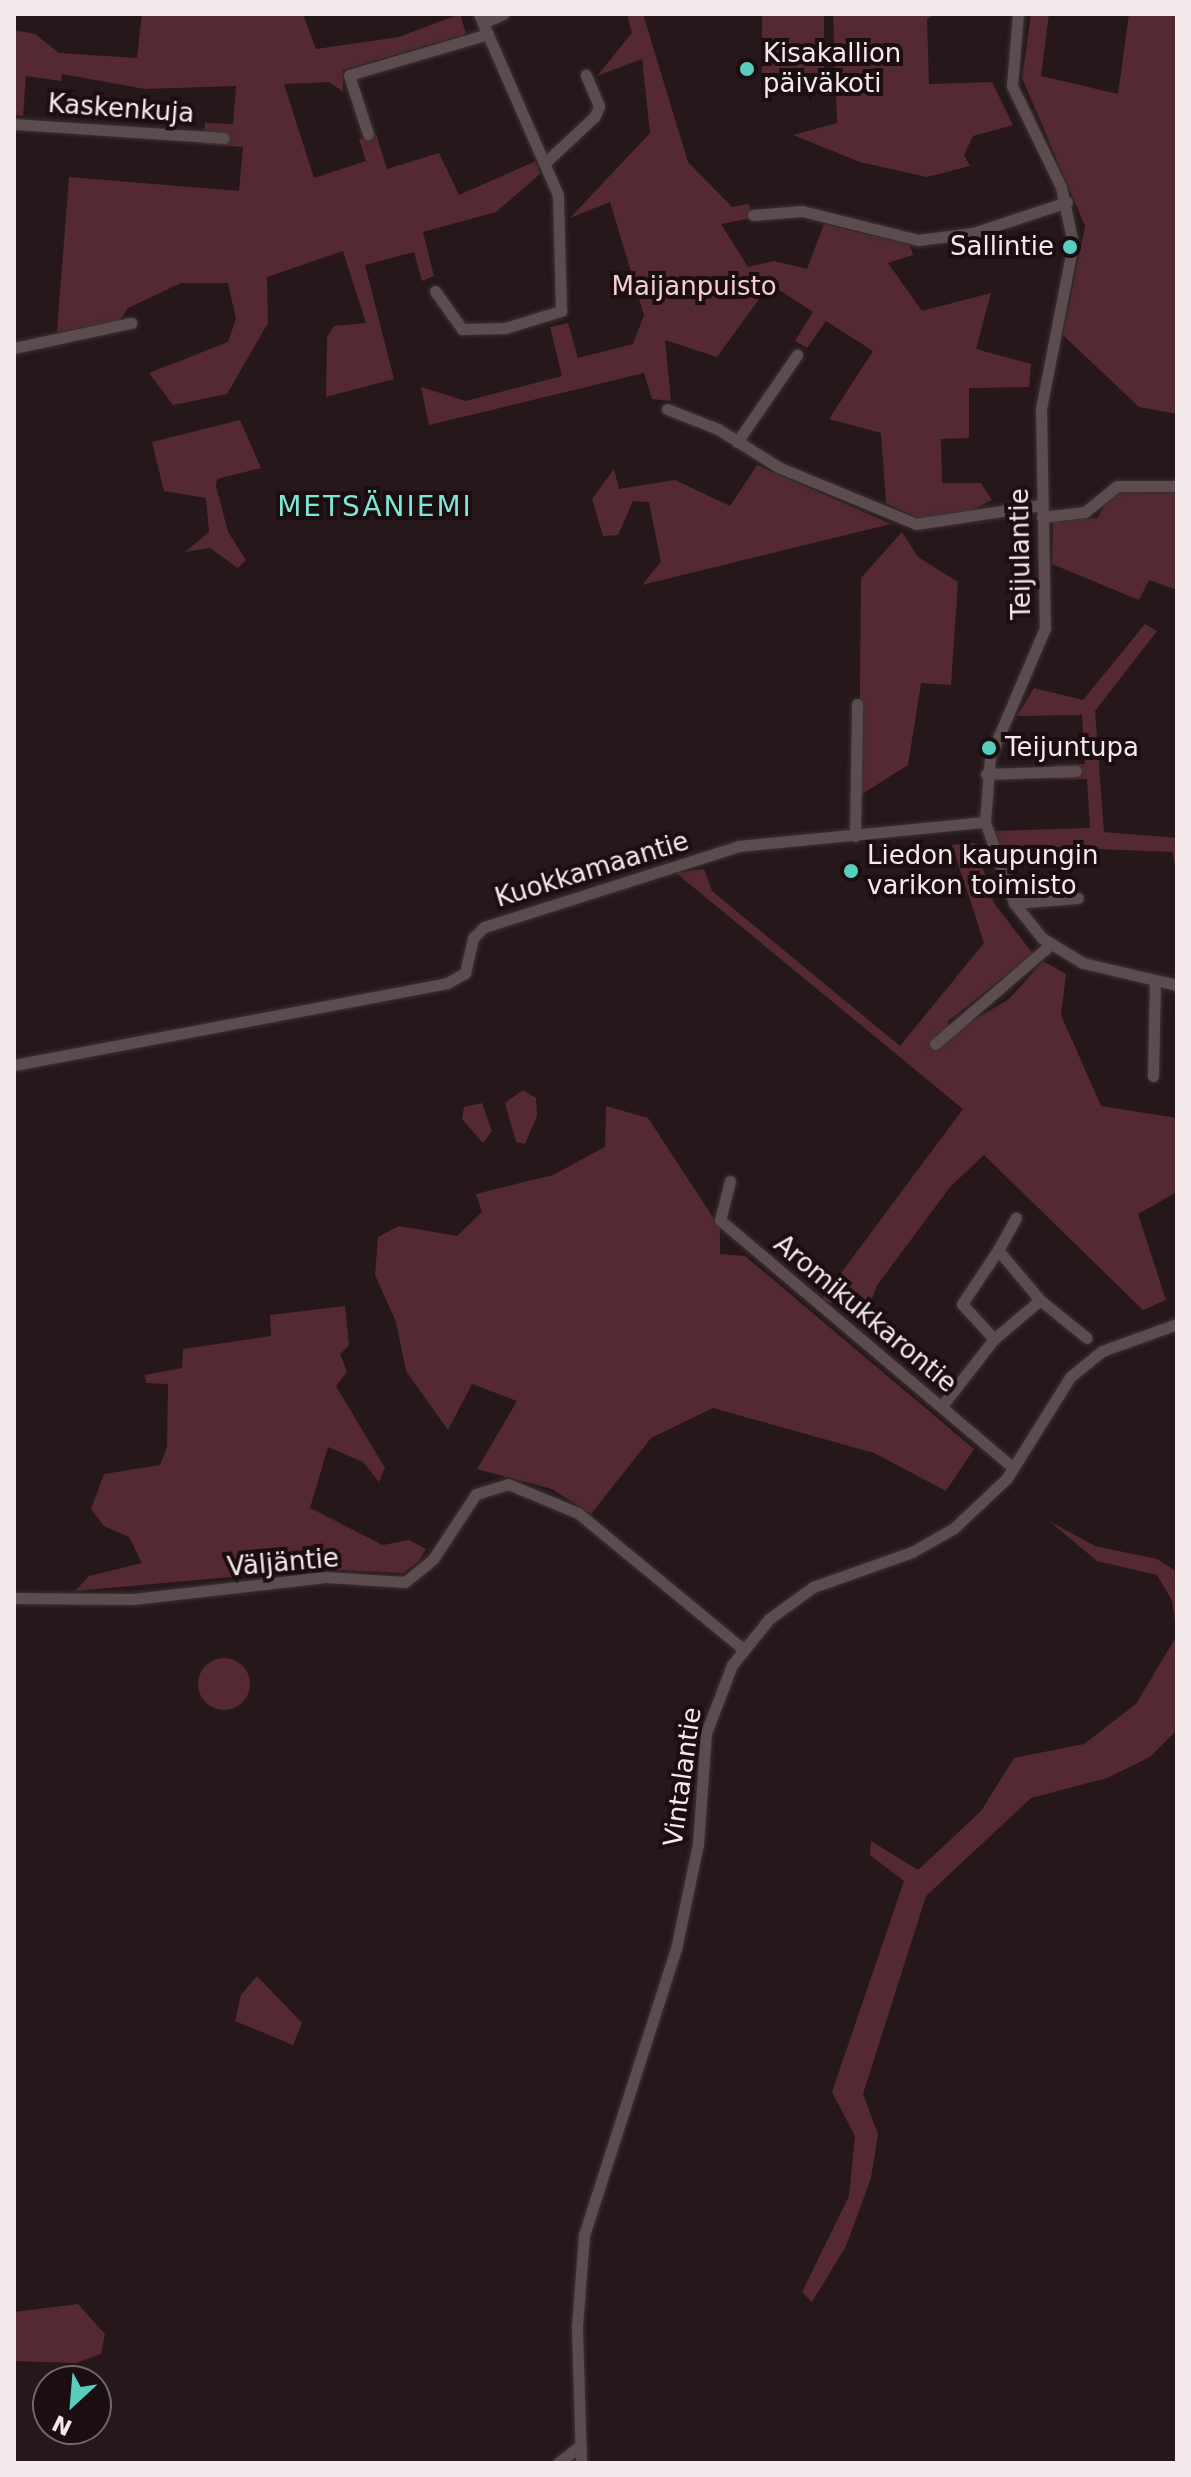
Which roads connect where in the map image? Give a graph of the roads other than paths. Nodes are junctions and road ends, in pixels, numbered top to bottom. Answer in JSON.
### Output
{"nodes":[{"id":1,"x":503,"y":14,"type":"edge"},
{"id":2,"x":1018,"y":14,"type":"edge"},
{"id":3,"x":483,"y":24,"type":"edge"},
{"id":4,"x":586,"y":75,"type":"dead end"},
{"id":5,"x":14,"y":124,"type":"edge"},
{"id":6,"x":368,"y":134,"type":"dead end"},
{"id":7,"x":224,"y":138,"type":"dead end"},
{"id":8,"x":548,"y":160,"type":"junction"},
{"id":9,"x":1067,"y":202,"type":"junction"},
{"id":10,"x":753,"y":215,"type":"dead end"},
{"id":11,"x":435,"y":291,"type":"dead end"},
{"id":12,"x":131,"y":323,"type":"dead end"},
{"id":13,"x":14,"y":348,"type":"edge"},
{"id":14,"x":797,"y":355,"type":"dead end"},
{"id":15,"x":667,"y":409,"type":"dead end"},
{"id":16,"x":737,"y":442,"type":"junction"},
{"id":17,"x":1177,"y":486,"type":"edge"},
{"id":18,"x":1042,"y":511,"type":"junction"},
{"id":19,"x":857,"y":704,"type":"dead end"},
{"id":20,"x":1076,"y":771,"type":"dead end"},
{"id":21,"x":986,"y":774,"type":"junction"},
{"id":22,"x":985,"y":822,"type":"junction"},
{"id":23,"x":855,"y":836,"type":"junction"},
{"id":24,"x":1078,"y":898,"type":"dead end"},
{"id":25,"x":1014,"y":903,"type":"junction"},
{"id":26,"x":1046,"y":949,"type":"junction"},
{"id":27,"x":1155,"y":981,"type":"junction"},
{"id":28,"x":1177,"y":985,"type":"edge"},
{"id":29,"x":935,"y":1044,"type":"dead end"},
{"id":30,"x":14,"y":1065,"type":"edge"},
{"id":31,"x":1153,"y":1076,"type":"dead end"},
{"id":32,"x":730,"y":1181,"type":"dead end"},
{"id":33,"x":1016,"y":1218,"type":"dead end"},
{"id":34,"x":998,"y":1250,"type":"junction"},
{"id":35,"x":1040,"y":1300,"type":"junction"},
{"id":36,"x":1177,"y":1324,"type":"edge"},
{"id":37,"x":1087,"y":1338,"type":"dead end"},
{"id":38,"x":994,"y":1339,"type":"junction"},
{"id":39,"x":941,"y":1407,"type":"junction"},
{"id":40,"x":1013,"y":1468,"type":"junction"},
{"id":41,"x":14,"y":1598,"type":"edge"},
{"id":42,"x":743,"y":1649,"type":"junction"},
{"id":43,"x":581,"y":2445,"type":"junction"},
{"id":44,"x":558,"y":2463,"type":"edge"},
{"id":45,"x":581,"y":2463,"type":"edge"}],
"edges":[{"from":1,"to":3,"type":"street"},
{"from":2,"to":9,"type":"street","name":"Teijulantie"},
{"from":3,"to":6,"type":"street"},
{"from":3,"to":8,"type":"street"},
{"from":4,"to":8,"type":"street"},
{"from":5,"to":7,"type":"street","name":"Kaskenkuja"},
{"from":8,"to":11,"type":"street"},
{"from":9,"to":10,"type":"street"},
{"from":9,"to":18,"type":"street","name":"Teijulantie"},
{"from":12,"to":13,"type":"street"},
{"from":14,"to":16,"type":"street"},
{"from":15,"to":16,"type":"street"},
{"from":16,"to":18,"type":"street"},
{"from":17,"to":18,"type":"street"},
{"from":18,"to":21,"type":"street","name":"Teijulantie"},
{"from":19,"to":23,"type":"street"},
{"from":20,"to":21,"type":"street"},
{"from":21,"to":22,"type":"street","name":"Teijulantie"},
{"from":22,"to":23,"type":"street","name":"Kuokkamaantie"},
{"from":22,"to":25,"type":"street","name":"Teijulantie"},
{"from":23,"to":30,"type":"street","name":"Kuokkamaantie"},
{"from":24,"to":25,"type":"street"},
{"from":25,"to":26,"type":"street","name":"Teijulantie"},
{"from":26,"to":27,"type":"street","name":"Teijulantie"},
{"from":26,"to":29,"type":"street"},
{"from":27,"to":28,"type":"street","name":"Teijulantie"},
{"from":27,"to":31,"type":"street"},
{"from":32,"to":39,"type":"street","name":"Aromikukkarontie"},
{"from":33,"to":34,"type":"street"},
{"from":34,"to":35,"type":"street"},
{"from":34,"to":38,"type":"street"},
{"from":35,"to":37,"type":"street"},
{"from":35,"to":38,"type":"street"},
{"from":36,"to":40,"type":"street","name":"Vintalantie"},
{"from":38,"to":39,"type":"street"},
{"from":39,"to":40,"type":"street","name":"Aromikukkarontie"},
{"from":40,"to":42,"type":"street","name":"Vintalantie"},
{"from":41,"to":42,"type":"street","name":"Väljäntie"},
{"from":42,"to":43,"type":"street","name":"Vintalantie"},
{"from":43,"to":44,"type":"street"},
{"from":43,"to":45,"type":"street","name":"Vintalantie"}]}
